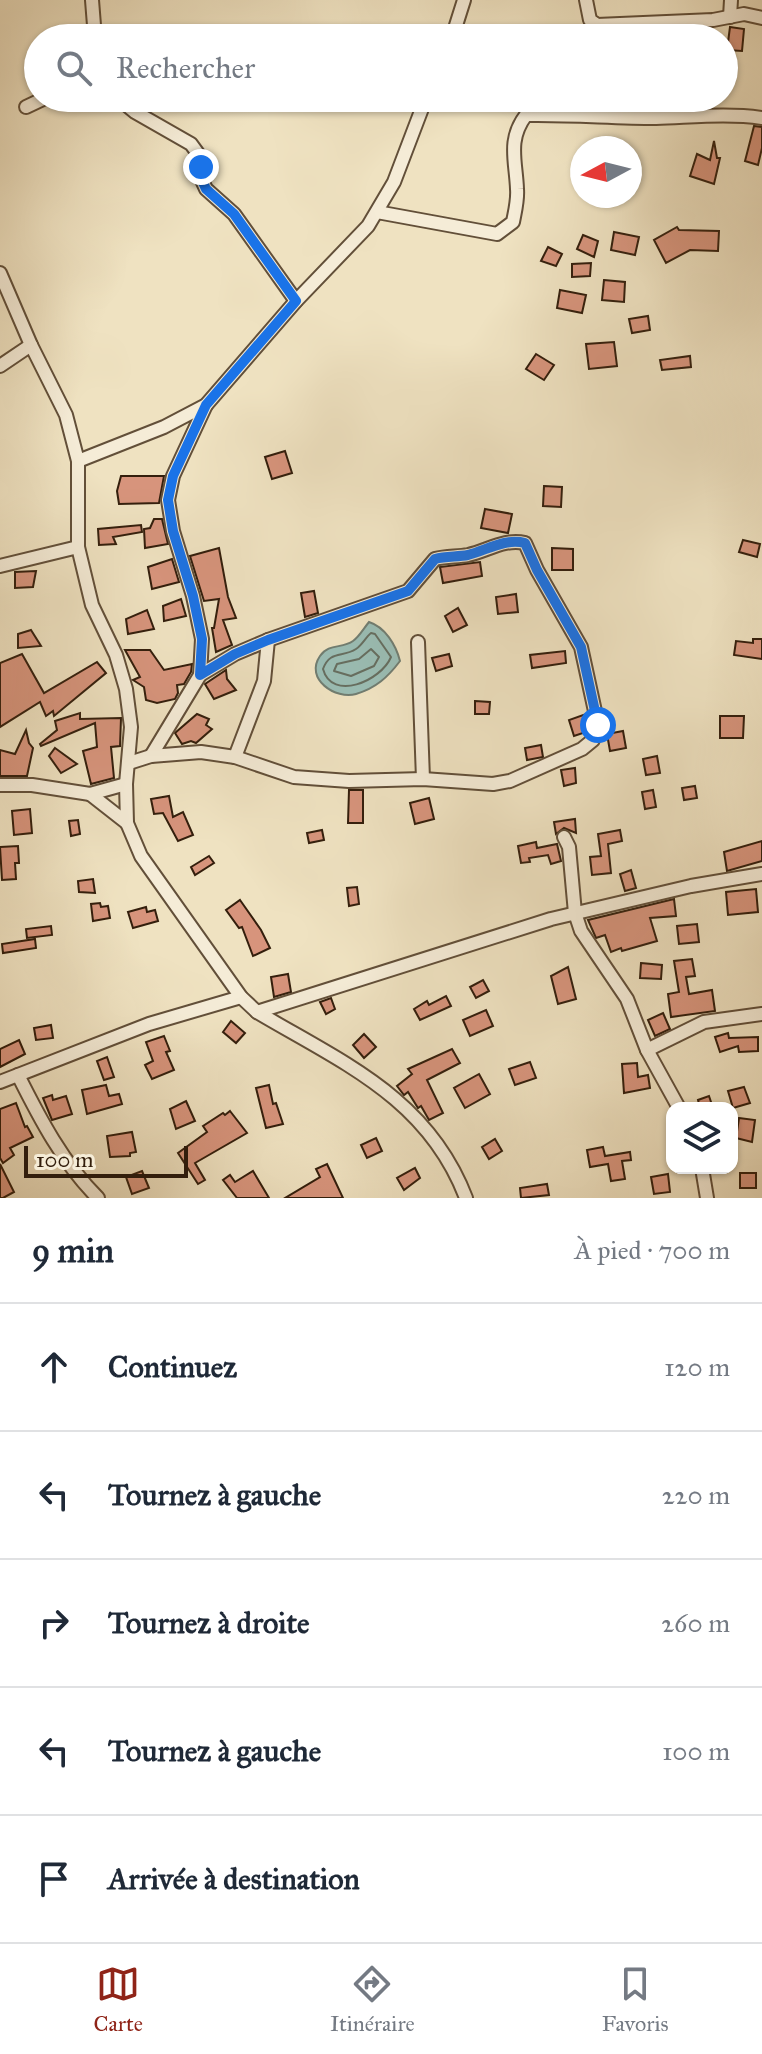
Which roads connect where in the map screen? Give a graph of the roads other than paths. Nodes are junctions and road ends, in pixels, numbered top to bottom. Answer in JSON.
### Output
{"nodes":[{"id":1,"x":92,"y":0,"type":"edge"},
{"id":2,"x":464,"y":0,"type":"edge"},
{"id":3,"x":586,"y":0,"type":"edge"},
{"id":4,"x":731,"y":0,"type":"edge"},
{"id":5,"x":730,"y":17,"type":"junction"},
{"id":6,"x":762,"y":18,"type":"edge"},
{"id":7,"x":94,"y":24,"type":"edge"},
{"id":8,"x":456,"y":24,"type":"edge"},
{"id":9,"x":596,"y":24,"type":"edge"},
{"id":10,"x":620,"y":24,"type":"edge"},
{"id":11,"x":135,"y":112,"type":"edge"},
{"id":12,"x":421,"y":112,"type":"edge"},
{"id":13,"x":762,"y":118,"type":"edge"},
{"id":14,"x":377,"y":212,"type":"junction"},
{"id":15,"x":0,"y":273,"type":"edge"},
{"id":16,"x":296,"y":301,"type":"junction"},
{"id":17,"x":31,"y":345,"type":"junction"},
{"id":18,"x":0,"y":366,"type":"edge"},
{"id":19,"x":206,"y":405,"type":"junction"},
{"id":20,"x":78,"y":461,"type":"junction"},
{"id":21,"x":78,"y":547,"type":"junction"},
{"id":22,"x":0,"y":566,"type":"edge"},
{"id":23,"x":268,"y":640,"type":"junction"},
{"id":24,"x":418,"y":642,"type":"dead end"},
{"id":25,"x":200,"y":675,"type":"junction"},
{"id":26,"x":151,"y":756,"type":"junction"},
{"id":27,"x":235,"y":757,"type":"junction"},
{"id":28,"x":129,"y":763,"type":"junction"},
{"id":29,"x":423,"y":779,"type":"junction"},
{"id":30,"x":126,"y":784,"type":"junction"},
{"id":31,"x":0,"y":785,"type":"edge"},
{"id":32,"x":90,"y":794,"type":"junction"},
{"id":33,"x":127,"y":823,"type":"junction"},
{"id":34,"x":564,"y":837,"type":"dead end"},
{"id":35,"x":762,"y":874,"type":"edge"},
{"id":36,"x":575,"y":913,"type":"junction"},
{"id":37,"x":241,"y":997,"type":"junction"},
{"id":38,"x":257,"y":1012,"type":"junction"},
{"id":39,"x":762,"y":1014,"type":"edge"},
{"id":40,"x":647,"y":1050,"type":"junction"},
{"id":41,"x":18,"y":1075,"type":"junction"},
{"id":42,"x":0,"y":1082,"type":"edge"},
{"id":43,"x":676,"y":1102,"type":"edge"},
{"id":44,"x":703,"y":1174,"type":"edge"},
{"id":45,"x":98,"y":1198,"type":"edge"},
{"id":46,"x":466,"y":1198,"type":"edge"},
{"id":47,"x":707,"y":1198,"type":"edge"}],
"edges":[{"from":1,"to":7,"type":"street"},
{"from":2,"to":8,"type":"street"},
{"from":3,"to":9,"type":"street"},
{"from":4,"to":5,"type":"street"},
{"from":5,"to":6,"type":"street"},
{"from":5,"to":10,"type":"street"},
{"from":11,"to":16,"type":"street"},
{"from":12,"to":14,"type":"street"},
{"from":13,"to":14,"type":"street"},
{"from":14,"to":16,"type":"street"},
{"from":15,"to":17,"type":"street"},
{"from":16,"to":19,"type":"street"},
{"from":17,"to":18,"type":"street"},
{"from":17,"to":20,"type":"street"},
{"from":19,"to":20,"type":"street"},
{"from":19,"to":25,"type":"street"},
{"from":20,"to":21,"type":"street"},
{"from":21,"to":22,"type":"street"},
{"from":21,"to":28,"type":"street"},
{"from":23,"to":25,"type":"street"},
{"from":23,"to":27,"type":"street"},
{"from":23,"to":29,"type":"street"},
{"from":24,"to":29,"type":"street"},
{"from":25,"to":26,"type":"street"},
{"from":26,"to":27,"type":"street"},
{"from":26,"to":28,"type":"street"},
{"from":27,"to":29,"type":"street"},
{"from":28,"to":30,"type":"street"},
{"from":30,"to":32,"type":"street"},
{"from":30,"to":33,"type":"street"},
{"from":31,"to":32,"type":"street"},
{"from":32,"to":33,"type":"street"},
{"from":33,"to":37,"type":"street"},
{"from":34,"to":36,"type":"street"},
{"from":35,"to":36,"type":"street"},
{"from":36,"to":38,"type":"street"},
{"from":36,"to":40,"type":"street"},
{"from":37,"to":38,"type":"street"},
{"from":37,"to":41,"type":"street"},
{"from":38,"to":46,"type":"street"},
{"from":39,"to":40,"type":"street"},
{"from":40,"to":43,"type":"street"},
{"from":41,"to":42,"type":"street"},
{"from":41,"to":45,"type":"street"},
{"from":44,"to":47,"type":"street"}]}
